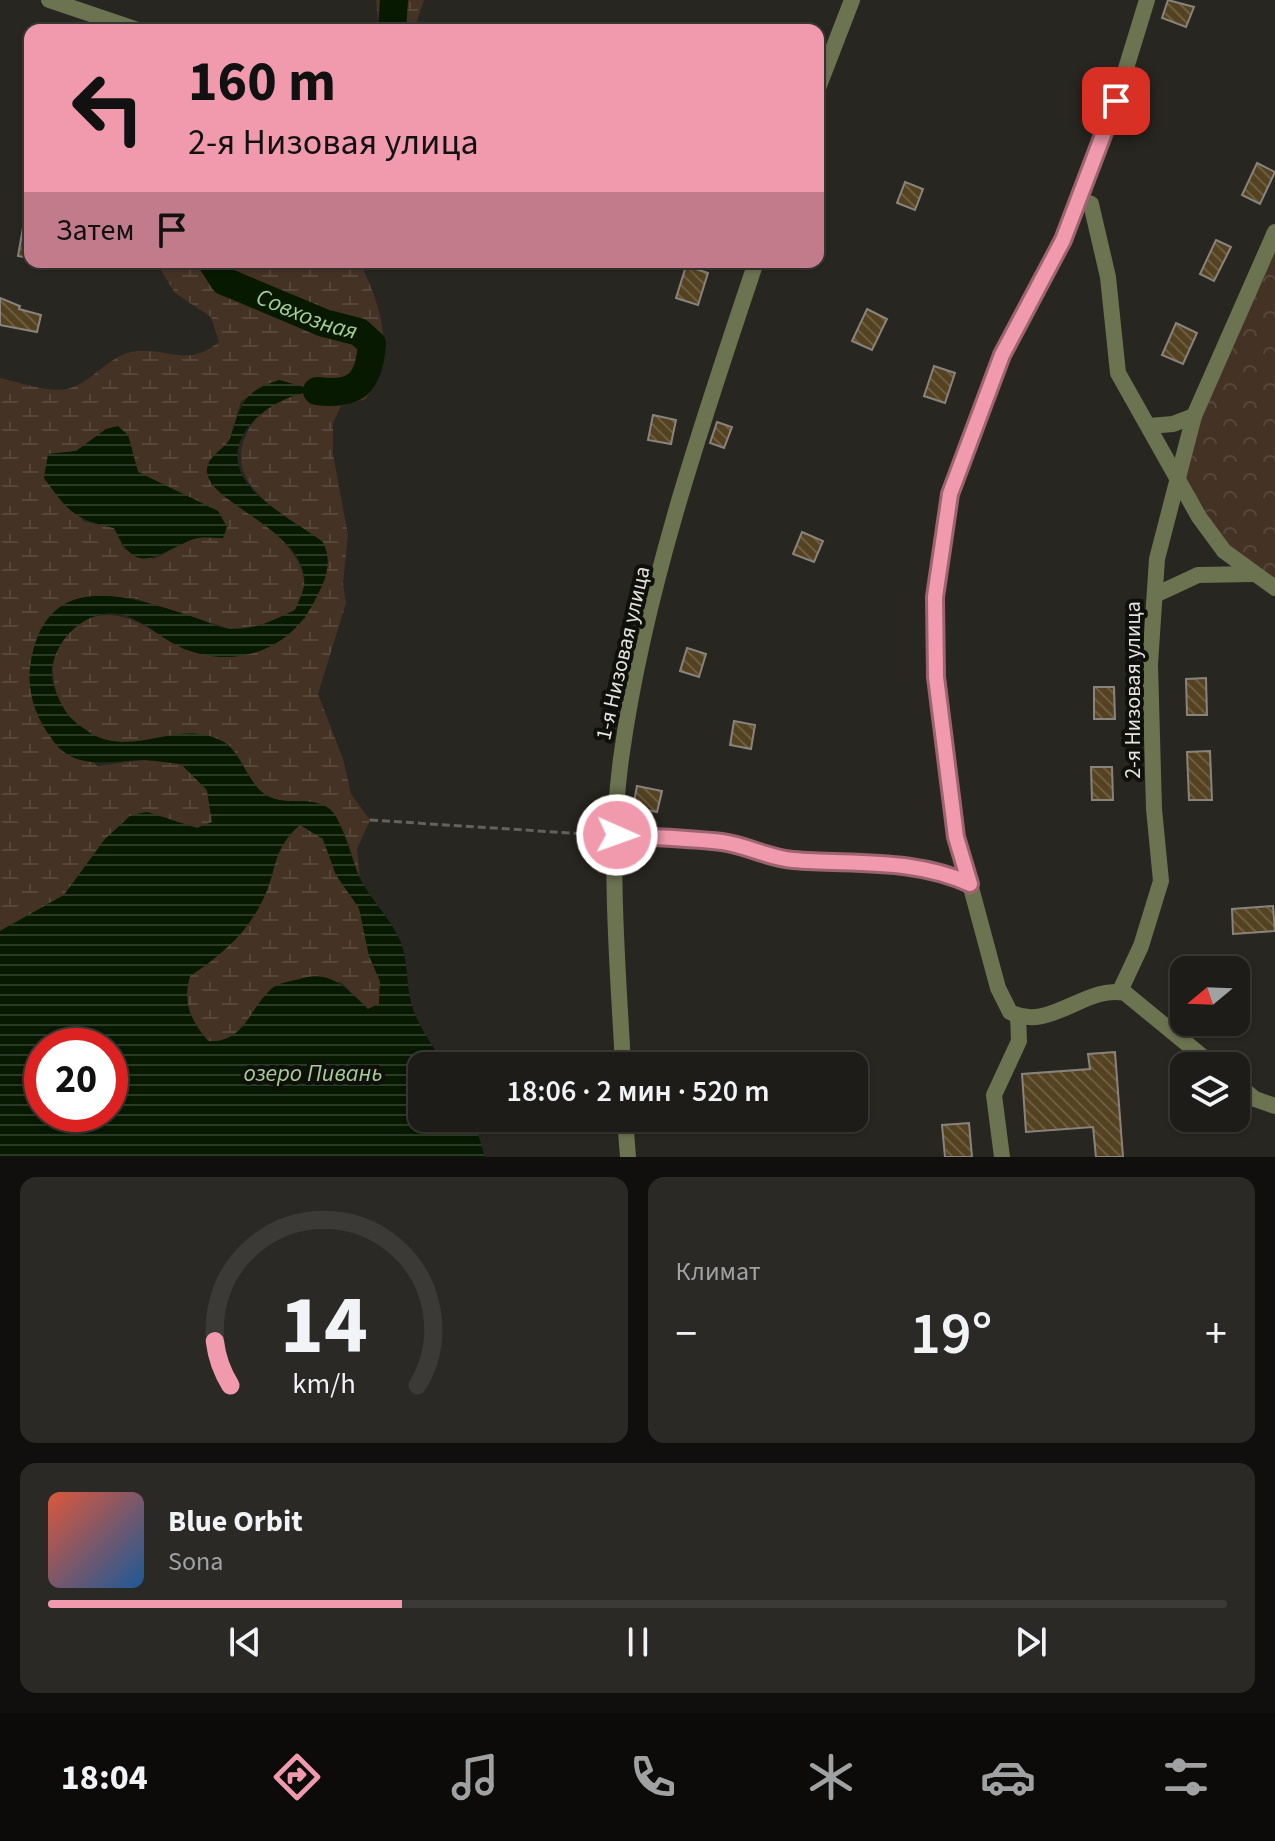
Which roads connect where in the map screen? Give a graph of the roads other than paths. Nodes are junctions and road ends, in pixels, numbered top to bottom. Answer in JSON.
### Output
{"nodes":[{"id":1,"x":49,"y":0,"type":"edge"},
{"id":2,"x":852,"y":0,"type":"edge"},
{"id":3,"x":1147,"y":0,"type":"edge"},
{"id":4,"x":120,"y":24,"type":"edge"},
{"id":5,"x":824,"y":72,"type":"edge"},
{"id":6,"x":1079,"y":199,"type":"junction"},
{"id":7,"x":1275,"y":232,"type":"edge"},
{"id":8,"x":754,"y":268,"type":"edge"},
{"id":9,"x":1194,"y":416,"type":"junction"},
{"id":10,"x":1149,"y":426,"type":"junction"},
{"id":11,"x":1177,"y":478,"type":"junction"},
{"id":12,"x":1253,"y":574,"type":"junction"},
{"id":13,"x":1275,"y":588,"type":"edge"},
{"id":14,"x":1155,"y":595,"type":"junction"},
{"id":15,"x":617,"y":835,"type":"junction"},
{"id":16,"x":970,"y":884,"type":"junction"},
{"id":17,"x":1120,"y":991,"type":"junction"},
{"id":18,"x":1018,"y":1016,"type":"junction"},
{"id":19,"x":622,"y":1052,"type":"edge"},
{"id":20,"x":1198,"y":1052,"type":"edge"},
{"id":21,"x":1250,"y":1095,"type":"edge"},
{"id":22,"x":1275,"y":1106,"type":"edge"},
{"id":23,"x":626,"y":1132,"type":"edge"},
{"id":24,"x":628,"y":1157,"type":"edge"},
{"id":25,"x":1002,"y":1157,"type":"edge"}],
"edges":[{"from":1,"to":4,"type":"street"},
{"from":2,"to":5,"type":"street"},
{"from":3,"to":6,"type":"street"},
{"from":6,"to":10,"type":"street"},
{"from":6,"to":16,"type":"street"},
{"from":7,"to":9,"type":"street","name":"2-я Низовая улица"},
{"from":8,"to":15,"type":"street","name":"1-я Низовая улица"},
{"from":9,"to":10,"type":"street"},
{"from":9,"to":11,"type":"street","name":"2-я Низовая улица"},
{"from":10,"to":11,"type":"street"},
{"from":11,"to":12,"type":"street"},
{"from":11,"to":14,"type":"street","name":"2-я Низовая улица"},
{"from":12,"to":13,"type":"street"},
{"from":12,"to":14,"type":"street"},
{"from":14,"to":17,"type":"street","name":"2-я Низовая улица"},
{"from":15,"to":16,"type":"street"},
{"from":15,"to":19,"type":"street","name":"1-я Низовая улица"},
{"from":16,"to":18,"type":"street"},
{"from":17,"to":18,"type":"street"},
{"from":17,"to":20,"type":"street"},
{"from":18,"to":25,"type":"street"},
{"from":21,"to":22,"type":"street"},
{"from":23,"to":24,"type":"street"}]}
